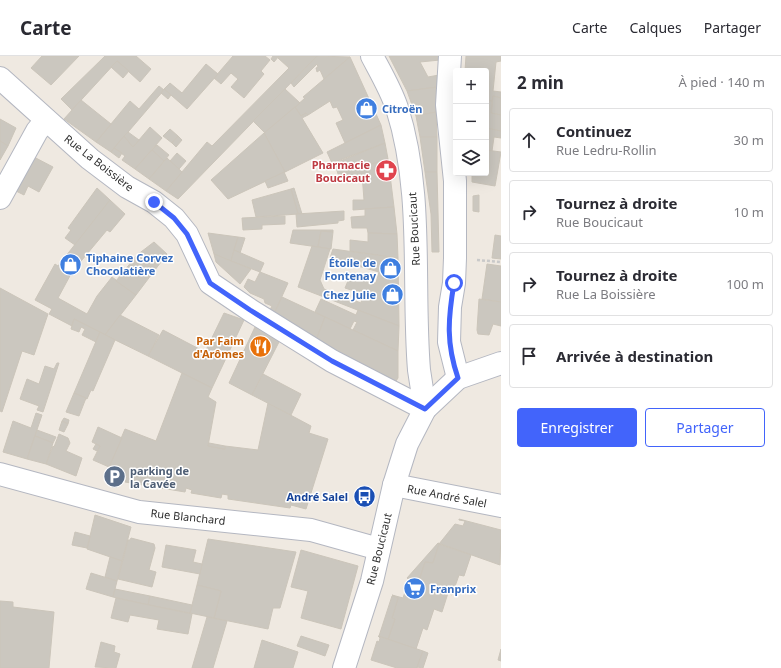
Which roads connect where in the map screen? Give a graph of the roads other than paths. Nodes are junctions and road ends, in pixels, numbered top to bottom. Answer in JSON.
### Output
{"nodes":[{"id":1,"x":372,"y":56,"type":"edge"},
{"id":2,"x":450,"y":56,"type":"edge"},
{"id":3,"x":0,"y":78,"type":"edge"},
{"id":4,"x":46,"y":120,"type":"junction"},
{"id":5,"x":0,"y":198,"type":"edge"},
{"id":6,"x":501,"y":363,"type":"edge"},
{"id":7,"x":458,"y":378,"type":"junction"},
{"id":8,"x":425,"y":409,"type":"junction"},
{"id":9,"x":0,"y":474,"type":"edge"},
{"id":10,"x":394,"y":485,"type":"junction"},
{"id":11,"x":501,"y":506,"type":"edge"},
{"id":12,"x":379,"y":549,"type":"junction"},
{"id":13,"x":344,"y":668,"type":"edge"}],
"edges":[{"from":1,"to":8,"type":"street","name":"Rue Boucicaut"},
{"from":2,"to":7,"type":"street"},
{"from":3,"to":4,"type":"street","name":"Rue La Boissière"},
{"from":4,"to":5,"type":"street"},
{"from":4,"to":8,"type":"street","name":"Rue La Boissière"},
{"from":6,"to":7,"type":"street"},
{"from":7,"to":8,"type":"street","name":"Rue Boucicaut"},
{"from":8,"to":10,"type":"street","name":"Rue Boucicaut"},
{"from":9,"to":12,"type":"street","name":"Rue Blanchard"},
{"from":10,"to":11,"type":"street","name":"Rue André Salel"},
{"from":10,"to":12,"type":"street","name":"Rue Boucicaut"},
{"from":12,"to":13,"type":"street","name":"Rue Boucicaut"}]}
